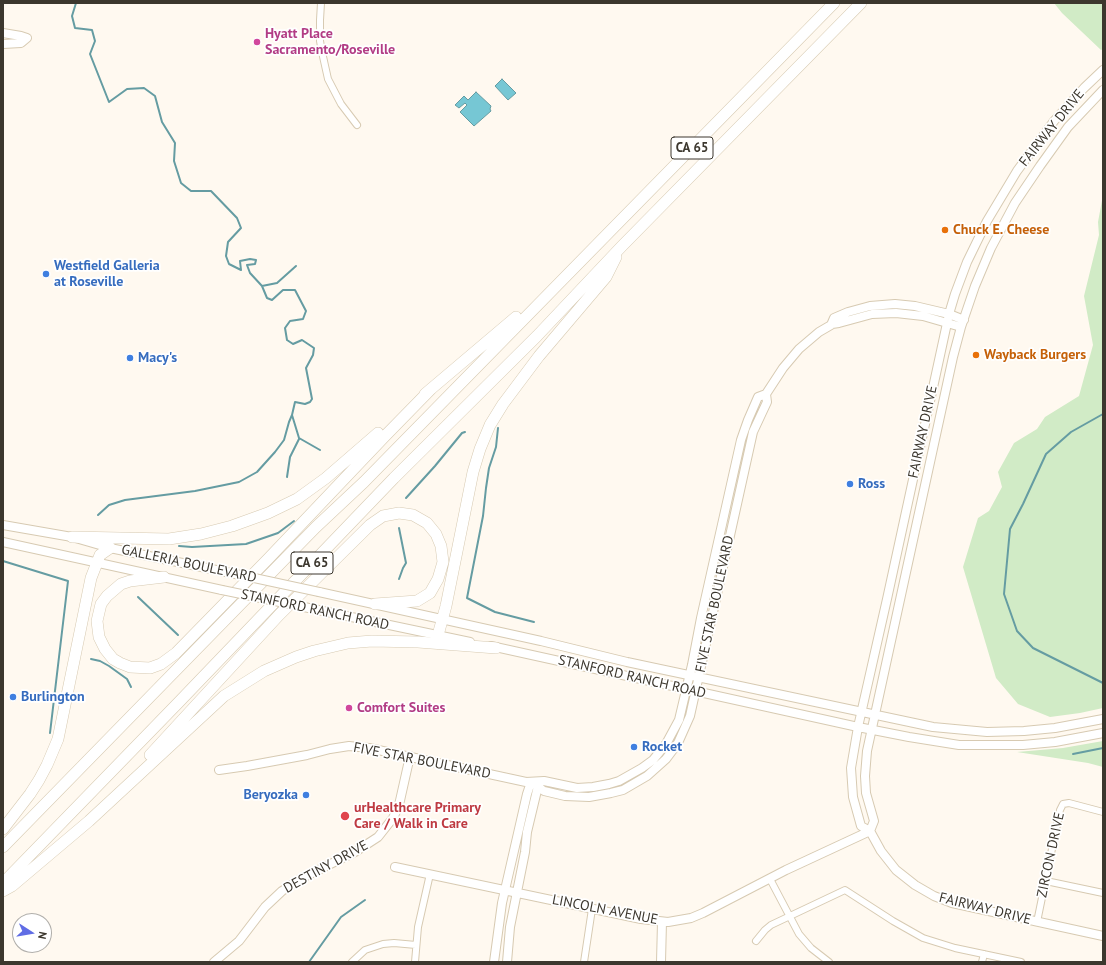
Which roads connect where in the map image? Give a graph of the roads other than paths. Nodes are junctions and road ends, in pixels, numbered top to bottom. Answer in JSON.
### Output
{"nodes":[{"id":1,"x":321,"y":3,"type":"edge"},
{"id":2,"x":834,"y":3,"type":"edge"},
{"id":3,"x":861,"y":3,"type":"edge"},
{"id":4,"x":3,"y":33,"type":"edge"},
{"id":5,"x":3,"y":44,"type":"edge"},
{"id":6,"x":1103,"y":70,"type":"edge"},
{"id":7,"x":1103,"y":90,"type":"edge"},
{"id":8,"x":357,"y":125,"type":"dead end"},
{"id":9,"x":622,"y":246,"type":"junction"},
{"id":10,"x":550,"y":292,"type":"junction"},
{"id":11,"x":949,"y":314,"type":"junction"},
{"id":12,"x":947,"y":323,"type":"junction"},
{"id":13,"x":962,"y":323,"type":"junction"},
{"id":14,"x":832,"y":324,"type":"junction"},
{"id":15,"x":431,"y":389,"type":"junction"},
{"id":16,"x":766,"y":394,"type":"junction"},
{"id":17,"x":3,"y":526,"type":"edge"},
{"id":18,"x":72,"y":537,"type":"junction"},
{"id":19,"x":3,"y":542,"type":"edge"},
{"id":20,"x":110,"y":548,"type":"junction"},
{"id":21,"x":898,"y":548,"type":"junction"},
{"id":22,"x":911,"y":550,"type":"junction"},
{"id":23,"x":96,"y":562,"type":"junction"},
{"id":24,"x":164,"y":577,"type":"junction"},
{"id":25,"x":375,"y":604,"type":"junction"},
{"id":26,"x":703,"y":610,"type":"junction"},
{"id":27,"x":713,"y":612,"type":"junction"},
{"id":28,"x":443,"y":619,"type":"junction"},
{"id":29,"x":438,"y":635,"type":"junction"},
{"id":30,"x":496,"y":648,"type":"junction"},
{"id":31,"x":690,"y":675,"type":"junction"},
{"id":32,"x":699,"y":677,"type":"junction"},
{"id":33,"x":687,"y":690,"type":"junction"},
{"id":34,"x":696,"y":692,"type":"junction"},
{"id":35,"x":861,"y":713,"type":"junction"},
{"id":36,"x":875,"y":716,"type":"junction"},
{"id":37,"x":1103,"y":719,"type":"edge"},
{"id":38,"x":858,"y":727,"type":"junction"},
{"id":39,"x":872,"y":730,"type":"junction"},
{"id":40,"x":1103,"y":733,"type":"edge"},
{"id":41,"x":666,"y":744,"type":"junction"},
{"id":42,"x":410,"y":756,"type":"junction"},
{"id":43,"x":657,"y":768,"type":"junction"},
{"id":44,"x":219,"y":770,"type":"dead end"},
{"id":45,"x":536,"y":784,"type":"junction"},
{"id":46,"x":609,"y":784,"type":"junction"},
{"id":47,"x":121,"y":792,"type":"junction"},
{"id":48,"x":589,"y":797,"type":"junction"},
{"id":49,"x":1103,"y":812,"type":"edge"},
{"id":50,"x":3,"y":828,"type":"edge"},
{"id":51,"x":870,"y":831,"type":"junction"},
{"id":52,"x":3,"y":847,"type":"edge"},
{"id":53,"x":395,"y":867,"type":"dead end"},
{"id":54,"x":430,"y":874,"type":"junction"},
{"id":55,"x":770,"y":879,"type":"junction"},
{"id":56,"x":1046,"y":881,"type":"junction"},
{"id":57,"x":3,"y":883,"type":"edge"},
{"id":58,"x":505,"y":890,"type":"junction"},
{"id":59,"x":3,"y":891,"type":"edge"},
{"id":60,"x":517,"y":893,"type":"junction"},
{"id":61,"x":1103,"y":893,"type":"edge"},
{"id":62,"x":592,"y":909,"type":"junction"},
{"id":63,"x":789,"y":916,"type":"junction"},
{"id":64,"x":662,"y":922,"type":"junction"},
{"id":65,"x":1037,"y":922,"type":"junction"},
{"id":66,"x":1103,"y":936,"type":"edge"},
{"id":67,"x":756,"y":941,"type":"dead end"},
{"id":68,"x":416,"y":945,"type":"junction"},
{"id":69,"x":984,"y":954,"type":"junction"},
{"id":70,"x":214,"y":962,"type":"edge"},
{"id":71,"x":352,"y":962,"type":"edge"},
{"id":72,"x":416,"y":962,"type":"edge"},
{"id":73,"x":494,"y":962,"type":"edge"},
{"id":74,"x":507,"y":962,"type":"edge"},
{"id":75,"x":584,"y":962,"type":"edge"},
{"id":76,"x":661,"y":962,"type":"edge"},
{"id":77,"x":830,"y":962,"type":"edge"},
{"id":78,"x":982,"y":962,"type":"edge"},
{"id":79,"x":1021,"y":962,"type":"edge"}],
"edges":[{"from":1,"to":8,"type":"street"},
{"from":2,"to":10,"type":"highway","number":"CA 65"},
{"from":3,"to":9,"type":"highway","number":"CA 65"},
{"from":4,"to":5,"type":"main road"},
{"from":6,"to":11,"type":"main road","name":"FAIRWAY DRIVE"},
{"from":7,"to":13,"type":"main road","name":"FAIRWAY DRIVE"},
{"from":9,"to":28,"type":"highway"},
{"from":9,"to":57,"type":"highway","number":"CA 65"},
{"from":10,"to":15,"type":"highway"},
{"from":10,"to":52,"type":"highway","number":"CA 65"},
{"from":11,"to":12,"type":"main road","name":"FAIRWAY DRIVE"},
{"from":11,"to":13,"type":"main road","name":"FIVE STAR BOULEVARD"},
{"from":11,"to":14,"type":"main road","name":"FIVE STAR BOULEVARD"},
{"from":12,"to":13,"type":"main road","name":"FIVE STAR BOULEVARD"},
{"from":12,"to":14,"type":"main road","name":"FIVE STAR BOULEVARD"},
{"from":12,"to":21,"type":"main road","name":"FAIRWAY DRIVE"},
{"from":13,"to":22,"type":"main road","name":"FAIRWAY DRIVE"},
{"from":14,"to":16,"type":"main road","name":"FIVE STAR BOULEVARD"},
{"from":15,"to":18,"type":"highway"},
{"from":15,"to":24,"type":"highway"},
{"from":16,"to":26,"type":"main road","name":"FIVE STAR BOULEVARD"},
{"from":16,"to":27,"type":"main road","name":"FIVE STAR BOULEVARD"},
{"from":17,"to":18,"type":"main road","name":"GALLERIA BOULEVARD"},
{"from":18,"to":20,"type":"main road","name":"GALLERIA BOULEVARD"},
{"from":19,"to":23,"type":"main road","name":"GALLERIA BOULEVARD"},
{"from":20,"to":23,"type":"highway"},
{"from":20,"to":25,"type":"main road","name":"GALLERIA BOULEVARD","bridge":true},
{"from":21,"to":22,"type":"main road"},
{"from":21,"to":35,"type":"main road","name":"FAIRWAY DRIVE"},
{"from":22,"to":36,"type":"main road","name":"FAIRWAY DRIVE"},
{"from":23,"to":24,"type":"main road","name":"GALLERIA BOULEVARD"},
{"from":23,"to":50,"type":"highway"},
{"from":24,"to":29,"type":"main road","name":"STANFORD RANCH ROAD","bridge":true},
{"from":25,"to":28,"type":"main road","name":"STANFORD RANCH ROAD"},
{"from":25,"to":47,"type":"highway"},
{"from":26,"to":27,"type":"main road"},
{"from":26,"to":31,"type":"main road","name":"FIVE STAR BOULEVARD"},
{"from":27,"to":32,"type":"main road","name":"FIVE STAR BOULEVARD"},
{"from":28,"to":29,"type":"highway"},
{"from":28,"to":31,"type":"main road","name":"STANFORD RANCH ROAD"},
{"from":29,"to":30,"type":"main road","name":"STANFORD RANCH ROAD"},
{"from":30,"to":33,"type":"main road","name":"STANFORD RANCH ROAD"},
{"from":30,"to":47,"type":"highway"},
{"from":31,"to":32,"type":"main road","name":"STANFORD RANCH ROAD"},
{"from":31,"to":33,"type":"main road","name":"FIVE STAR BOULEVARD"},
{"from":32,"to":34,"type":"main road","name":"FIVE STAR BOULEVARD"},
{"from":32,"to":35,"type":"main road","name":"STANFORD RANCH ROAD"},
{"from":33,"to":34,"type":"main road","name":"STANFORD RANCH ROAD"},
{"from":33,"to":41,"type":"main road","name":"FIVE STAR BOULEVARD"},
{"from":34,"to":38,"type":"main road","name":"STANFORD RANCH ROAD"},
{"from":34,"to":43,"type":"main road","name":"FIVE STAR BOULEVARD"},
{"from":35,"to":36,"type":"main road","name":"STANFORD RANCH ROAD"},
{"from":35,"to":38,"type":"main road","name":"FAIRWAY DRIVE"},
{"from":36,"to":37,"type":"main road","name":"STANFORD RANCH ROAD"},
{"from":36,"to":39,"type":"main road","name":"FAIRWAY DRIVE"},
{"from":38,"to":39,"type":"main road","name":"STANFORD RANCH ROAD"},
{"from":38,"to":51,"type":"main road","name":"FAIRWAY DRIVE"},
{"from":39,"to":40,"type":"main road","name":"STANFORD RANCH ROAD"},
{"from":39,"to":51,"type":"main road","name":"FAIRWAY DRIVE"},
{"from":41,"to":43,"type":"main road"},
{"from":41,"to":46,"type":"main road","name":"FIVE STAR BOULEVARD"},
{"from":42,"to":44,"type":"main road","name":"FIVE STAR BOULEVARD"},
{"from":42,"to":45,"type":"main road","name":"FIVE STAR BOULEVARD"},
{"from":42,"to":70,"type":"main road","name":"DESTINY DRIVE"},
{"from":43,"to":48,"type":"main road","name":"FIVE STAR BOULEVARD"},
{"from":45,"to":46,"type":"main road","name":"FIVE STAR BOULEVARD"},
{"from":45,"to":48,"type":"main road","name":"FIVE STAR BOULEVARD"},
{"from":45,"to":58,"type":"main road"},
{"from":45,"to":60,"type":"main road"},
{"from":46,"to":48,"type":"main road"},
{"from":47,"to":59,"type":"highway"},
{"from":49,"to":56,"type":"street","name":"ZIRCON DRIVE"},
{"from":51,"to":55,"type":"main road","name":"LINCOLN AVENUE"},
{"from":51,"to":65,"type":"main road","name":"FAIRWAY DRIVE"},
{"from":53,"to":54,"type":"main road","name":"LINCOLN AVENUE"},
{"from":54,"to":58,"type":"main road","name":"LINCOLN AVENUE"},
{"from":54,"to":68,"type":"street"},
{"from":55,"to":63,"type":"street"},
{"from":55,"to":64,"type":"main road","name":"LINCOLN AVENUE"},
{"from":56,"to":61,"type":"street"},
{"from":56,"to":65,"type":"street","name":"ZIRCON DRIVE"},
{"from":58,"to":60,"type":"main road","name":"LINCOLN AVENUE"},
{"from":58,"to":73,"type":"main road"},
{"from":60,"to":62,"type":"main road","name":"LINCOLN AVENUE"},
{"from":60,"to":74,"type":"main road"},
{"from":62,"to":64,"type":"main road","name":"LINCOLN AVENUE"},
{"from":62,"to":75,"type":"street"},
{"from":63,"to":67,"type":"street"},
{"from":63,"to":69,"type":"street"},
{"from":63,"to":77,"type":"street"},
{"from":64,"to":76,"type":"main road"},
{"from":65,"to":66,"type":"main road","name":"FAIRWAY DRIVE"},
{"from":68,"to":71,"type":"street"},
{"from":68,"to":72,"type":"street"},
{"from":69,"to":78,"type":"street"},
{"from":69,"to":79,"type":"street"}]}
